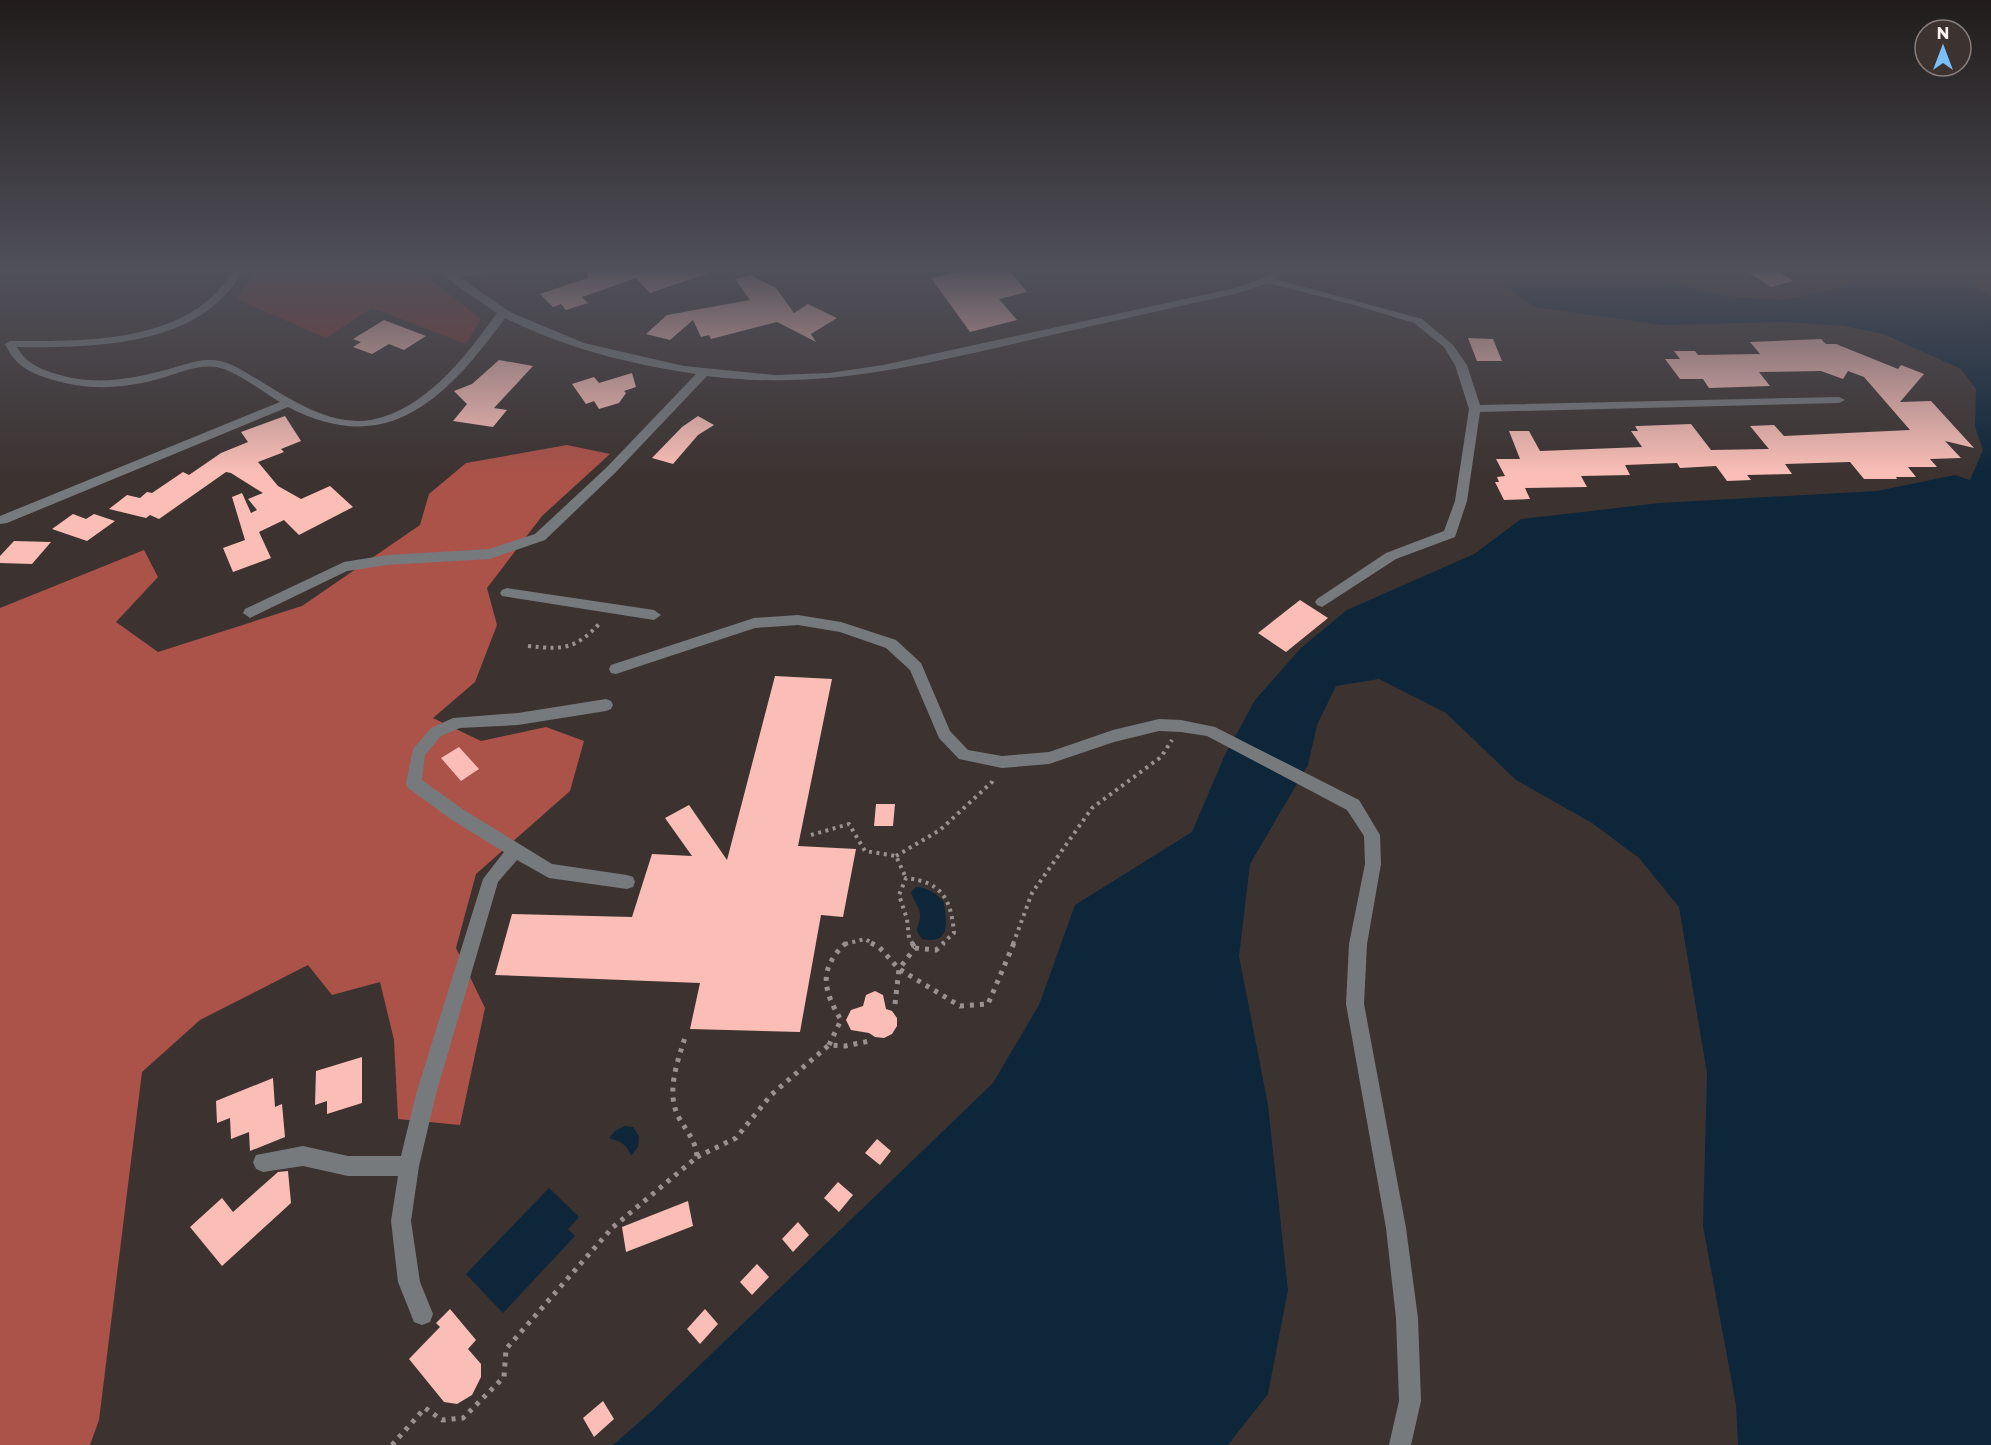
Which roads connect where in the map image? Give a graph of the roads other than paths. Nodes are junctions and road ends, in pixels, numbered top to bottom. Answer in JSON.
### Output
{"nodes":[{"id":1,"x":127,"y":337,"type":"edge"},
{"id":2,"x":486,"y":337,"type":"edge"},
{"id":3,"x":557,"y":337,"type":"edge"},
{"id":4,"x":1027,"y":337,"type":"edge"},
{"id":5,"x":1439,"y":337,"type":"edge"},
{"id":6,"x":5,"y":342,"type":"edge"},
{"id":7,"x":704,"y":372,"type":"junction"},
{"id":8,"x":1839,"y":400,"type":"dead end"},
{"id":9,"x":289,"y":402,"type":"junction"},
{"id":10,"x":1475,"y":409,"type":"junction"},
{"id":11,"x":2,"y":520,"type":"dead end"},
{"id":12,"x":507,"y":593,"type":"dead end"},
{"id":13,"x":1322,"y":602,"type":"dead end"},
{"id":14,"x":250,"y":613,"type":"dead end"},
{"id":15,"x":654,"y":615,"type":"dead end"},
{"id":16,"x":616,"y":669,"type":"dead end"},
{"id":17,"x":606,"y":705,"type":"dead end"},
{"id":18,"x":514,"y":851,"type":"junction"},
{"id":19,"x":627,"y":882,"type":"dead end"},
{"id":20,"x":263,"y":1162,"type":"dead end"},
{"id":21,"x":409,"y":1166,"type":"junction"},
{"id":22,"x":422,"y":1314,"type":"dead end"},
{"id":23,"x":1400,"y":1445,"type":"edge"}],
"edges":[{"from":1,"to":6,"type":"street"},
{"from":2,"to":9,"type":"street"},
{"from":3,"to":7,"type":"street"},
{"from":4,"to":7,"type":"street"},
{"from":5,"to":10,"type":"street"},
{"from":6,"to":9,"type":"street"},
{"from":7,"to":14,"type":"street"},
{"from":8,"to":10,"type":"street"},
{"from":9,"to":11,"type":"street"},
{"from":10,"to":13,"type":"street"},
{"from":12,"to":15,"type":"street"},
{"from":16,"to":23,"type":"street"},
{"from":17,"to":18,"type":"street"},
{"from":18,"to":19,"type":"street"},
{"from":18,"to":21,"type":"street"},
{"from":20,"to":21,"type":"street"},
{"from":21,"to":22,"type":"street"}]}
